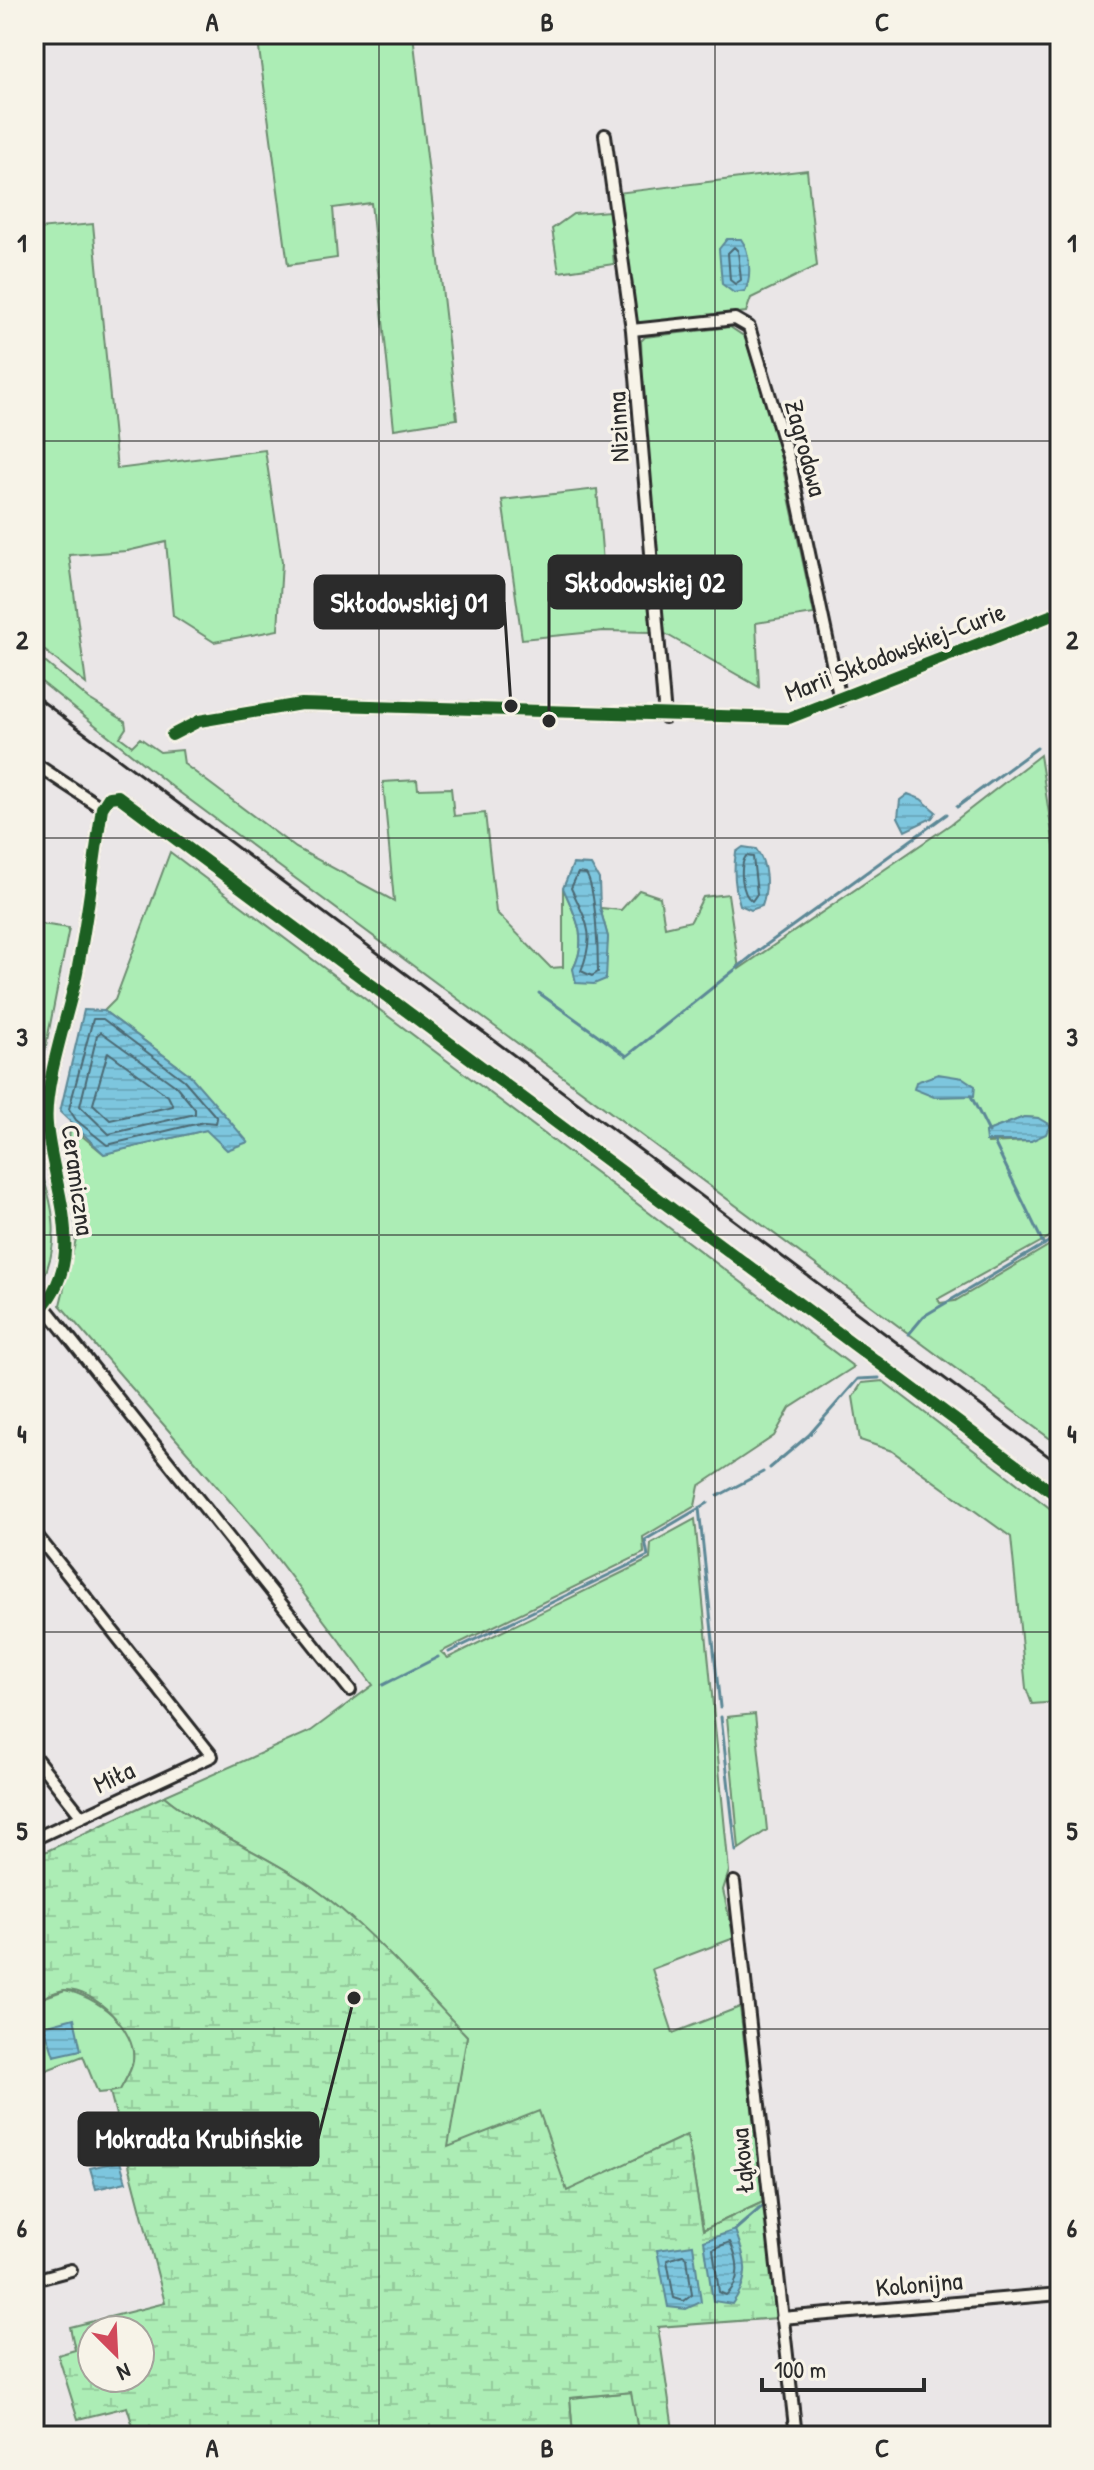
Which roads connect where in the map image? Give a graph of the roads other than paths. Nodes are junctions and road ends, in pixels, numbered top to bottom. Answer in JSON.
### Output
{"nodes":[{"id":1,"x":605,"y":135,"type":"dead end"},
{"id":2,"x":632,"y":330,"type":"junction"},
{"id":3,"x":1060,"y":612,"type":"edge"},
{"id":4,"x":840,"y":700,"type":"junction"},
{"id":5,"x":665,"y":717,"type":"junction"},
{"id":6,"x":172,"y":735,"type":"dead end"},
{"id":7,"x":34,"y":763,"type":"edge"},
{"id":8,"x":102,"y":808,"type":"junction"},
{"id":9,"x":44,"y":1306,"type":"junction"},
{"id":10,"x":34,"y":1315,"type":"edge"},
{"id":11,"x":1060,"y":1498,"type":"edge"},
{"id":12,"x":34,"y":1532,"type":"edge"},
{"id":13,"x":350,"y":1690,"type":"dead end"},
{"id":14,"x":34,"y":1756,"type":"edge"},
{"id":15,"x":82,"y":1817,"type":"junction"},
{"id":16,"x":34,"y":1839,"type":"edge"},
{"id":17,"x":734,"y":1882,"type":"dead end"},
{"id":18,"x":71,"y":2270,"type":"dead end"},
{"id":19,"x":34,"y":2280,"type":"edge"},
{"id":20,"x":1060,"y":2294,"type":"edge"},
{"id":21,"x":782,"y":2318,"type":"junction"},
{"id":22,"x":796,"y":2436,"type":"edge"}],
"edges":[{"from":1,"to":2,"type":"street","name":"Nizinna"},
{"from":2,"to":4,"type":"street","name":"Zagrodowa"},
{"from":2,"to":5,"type":"street","name":"Nizinna"},
{"from":3,"to":4,"type":"street","name":"Marii Skłodowskiej-Curie"},
{"from":4,"to":5,"type":"street","name":"Marii Skłodowskiej-Curie"},
{"from":5,"to":6,"type":"street","name":"Marii Skłodowskiej-Curie"},
{"from":7,"to":8,"type":"street"},
{"from":8,"to":9,"type":"street","name":"Ceramiczna"},
{"from":8,"to":11,"type":"street"},
{"from":9,"to":10,"type":"street","name":"Ceramiczna"},
{"from":9,"to":13,"type":"street"},
{"from":12,"to":15,"type":"street","name":"Miła"},
{"from":14,"to":15,"type":"street"},
{"from":15,"to":16,"type":"street","name":"Miła"},
{"from":17,"to":21,"type":"street","name":"Łąkowa"},
{"from":18,"to":19,"type":"street"},
{"from":20,"to":21,"type":"street","name":"Kolonijna"},
{"from":21,"to":22,"type":"street","name":"Łąkowa"}]}
